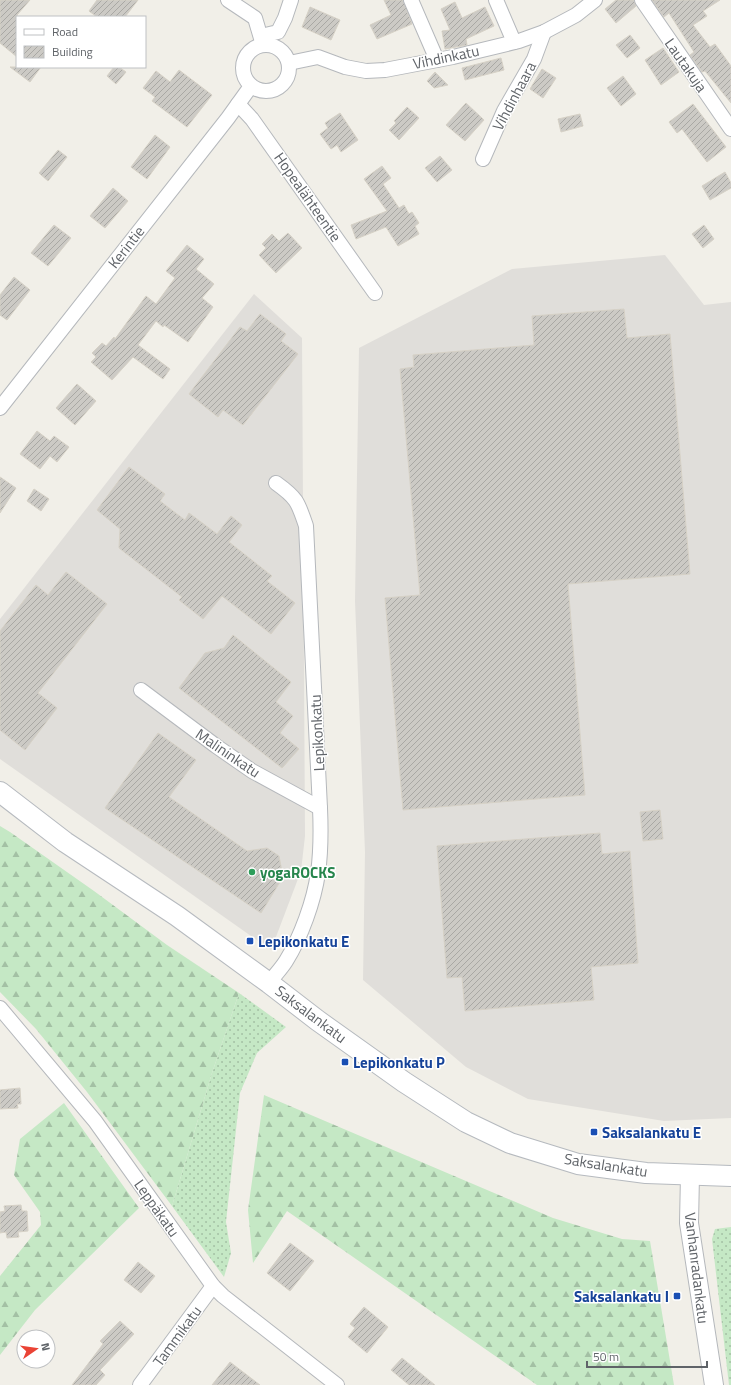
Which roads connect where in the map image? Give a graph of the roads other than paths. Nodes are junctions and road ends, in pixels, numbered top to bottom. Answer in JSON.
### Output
{"nodes":[{"id":1,"x":228,"y":0,"type":"edge"},
{"id":2,"x":291,"y":0,"type":"edge"},
{"id":3,"x":412,"y":0,"type":"edge"},
{"id":4,"x":496,"y":0,"type":"edge"},
{"id":5,"x":595,"y":0,"type":"edge"},
{"id":6,"x":642,"y":0,"type":"edge"},
{"id":7,"x":544,"y":32,"type":"junction"},
{"id":8,"x":262,"y":40,"type":"junction"},
{"id":9,"x":514,"y":42,"type":"junction"},
{"id":10,"x":437,"y":60,"type":"junction"},
{"id":11,"x":289,"y":63,"type":"junction"},
{"id":12,"x":252,"y":86,"type":"junction"},
{"id":13,"x":238,"y":104,"type":"junction"},
{"id":14,"x":731,"y":129,"type":"edge"},
{"id":15,"x":483,"y":159,"type":"dead end"},
{"id":16,"x":375,"y":293,"type":"dead end"},
{"id":17,"x":0,"y":408,"type":"edge"},
{"id":18,"x":276,"y":483,"type":"dead end"},
{"id":19,"x":141,"y":690,"type":"dead end"},
{"id":20,"x":0,"y":792,"type":"edge"},
{"id":21,"x":0,"y":807,"type":"edge"},
{"id":22,"x":320,"y":808,"type":"junction"},
{"id":23,"x":65,"y":842,"type":"junction"},
{"id":24,"x":269,"y":983,"type":"junction"},
{"id":25,"x":0,"y":1008,"type":"edge"},
{"id":26,"x":690,"y":1175,"type":"junction"},
{"id":27,"x":731,"y":1176,"type":"edge"},
{"id":28,"x":213,"y":1286,"type":"junction"},
{"id":29,"x":140,"y":1385,"type":"edge"},
{"id":30,"x":337,"y":1385,"type":"edge"},
{"id":31,"x":714,"y":1385,"type":"edge"}],
"edges":[{"from":1,"to":8,"type":"street"},
{"from":2,"to":8,"type":"street"},
{"from":3,"to":10,"type":"street"},
{"from":4,"to":9,"type":"street"},
{"from":5,"to":7,"type":"street","name":"Vihdinkatu"},
{"from":6,"to":14,"type":"street","name":"Lautakuja"},
{"from":7,"to":9,"type":"street","name":"Vihdinkatu"},
{"from":7,"to":15,"type":"street","name":"Vihdinhaara"},
{"from":8,"to":11,"type":"street"},
{"from":8,"to":12,"type":"street"},
{"from":9,"to":10,"type":"street","name":"Vihdinkatu"},
{"from":10,"to":11,"type":"street","name":"Vihdinkatu"},
{"from":11,"to":12,"type":"street"},
{"from":12,"to":13,"type":"street","name":"Kerintie"},
{"from":13,"to":16,"type":"street","name":"Hopealähteentie"},
{"from":13,"to":17,"type":"street","name":"Kerintie"},
{"from":18,"to":22,"type":"street","name":"Lepikonkatu"},
{"from":19,"to":22,"type":"street","name":"Malininkatu"},
{"from":20,"to":23,"type":"main road","name":"Saksalankatu"},
{"from":21,"to":23,"type":"main road","name":"Saksalankatu"},
{"from":22,"to":24,"type":"street","name":"Lepikonkatu"},
{"from":23,"to":24,"type":"main road","name":"Saksalankatu"},
{"from":24,"to":26,"type":"main road","name":"Saksalankatu"},
{"from":25,"to":28,"type":"street","name":"Leppäkatu"},
{"from":26,"to":27,"type":"main road","name":"Saksalankatu"},
{"from":26,"to":31,"type":"street","name":"Vanhanradankatu"},
{"from":28,"to":29,"type":"street","name":"Tammikatu"},
{"from":28,"to":30,"type":"street","name":"Leppäkatu"}]}
